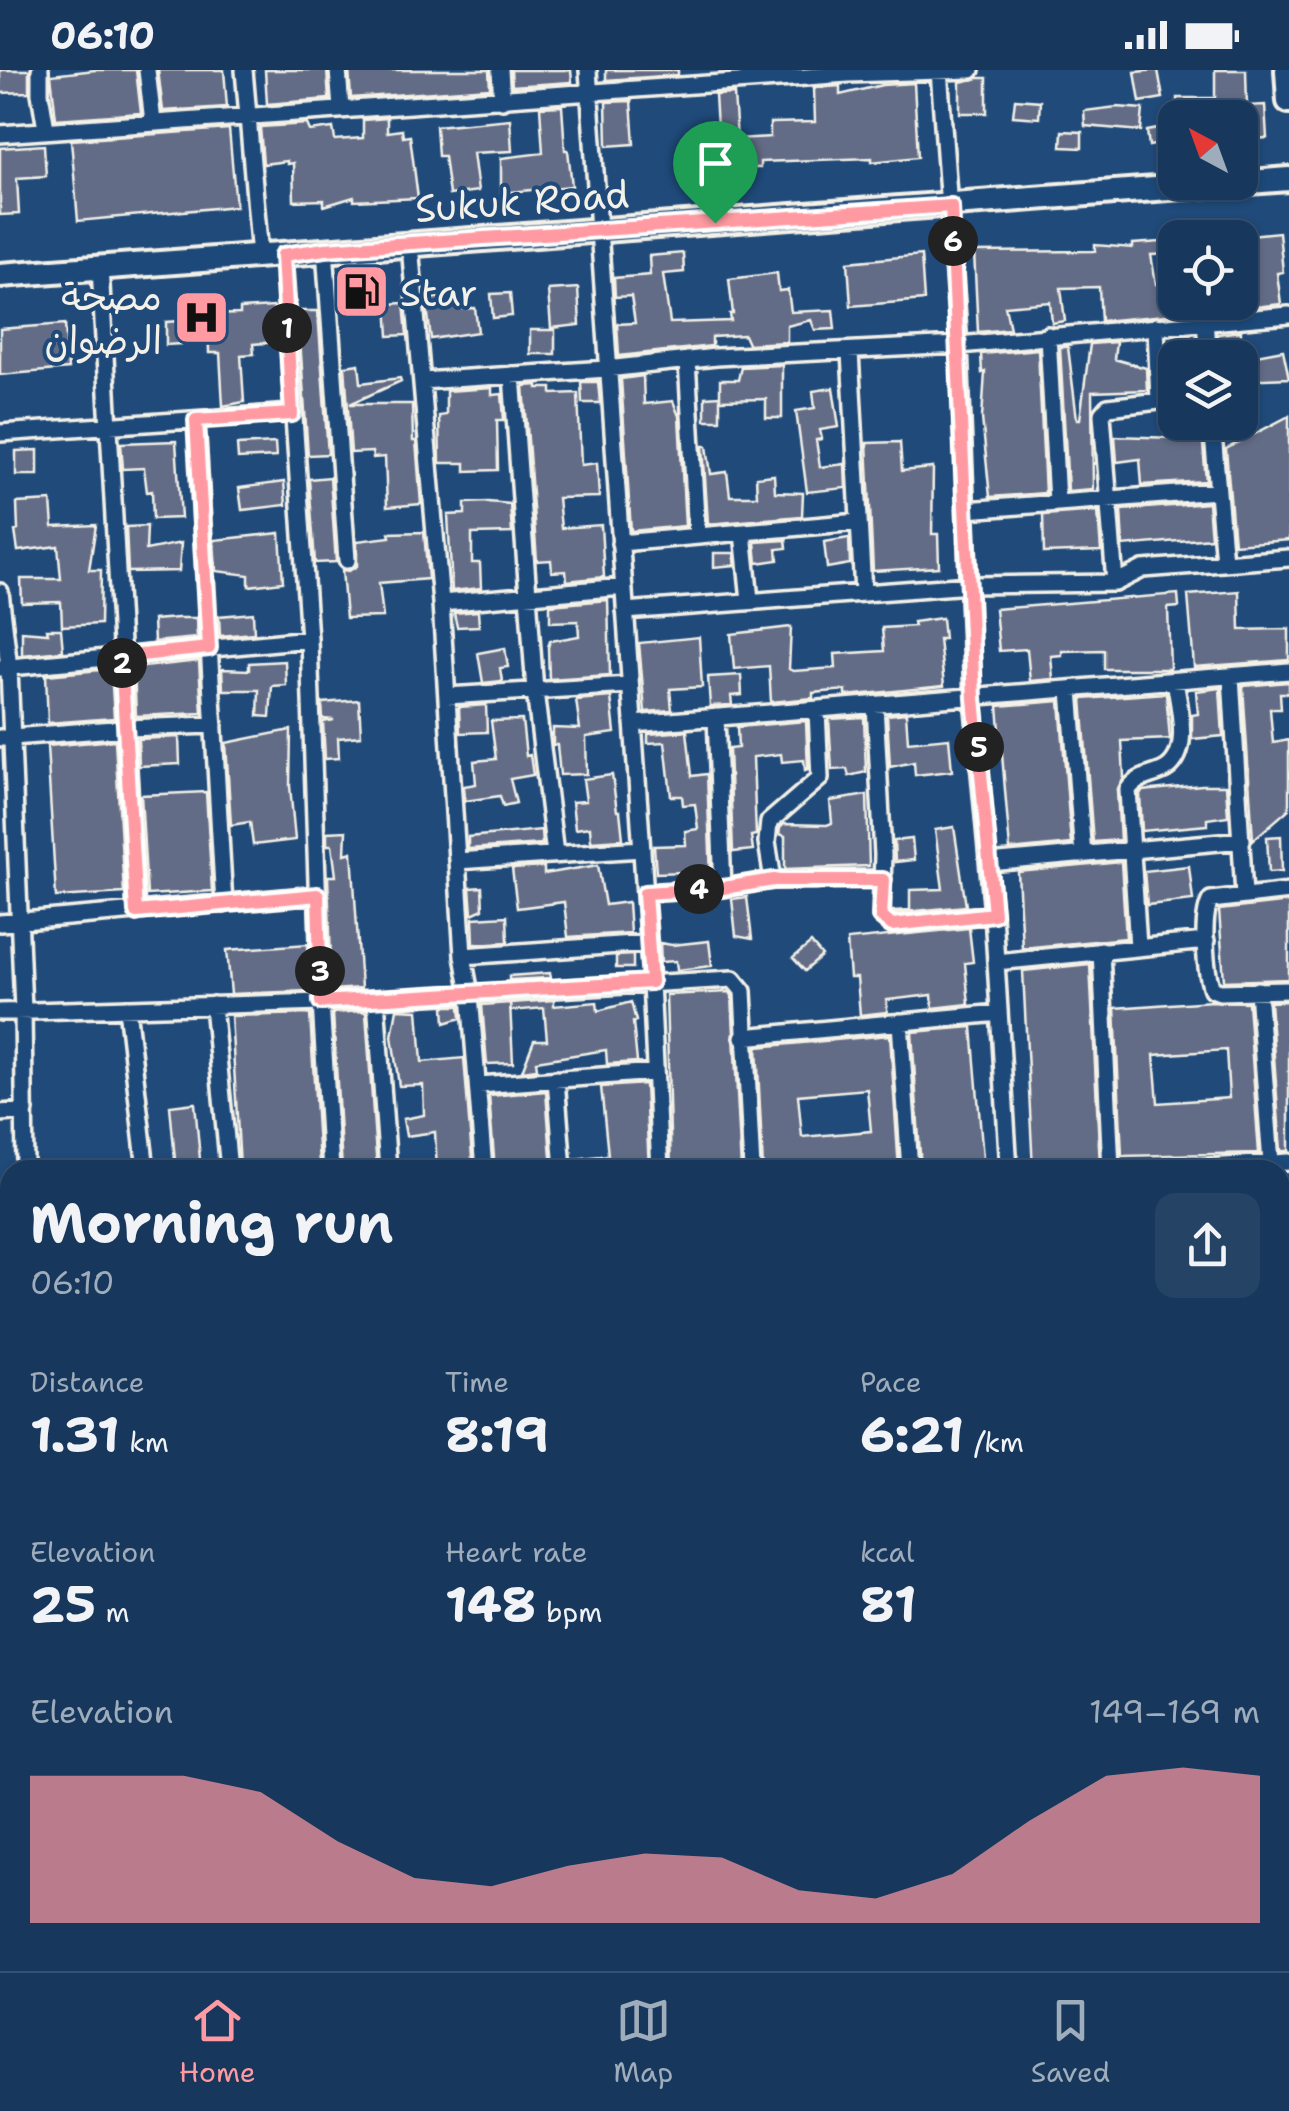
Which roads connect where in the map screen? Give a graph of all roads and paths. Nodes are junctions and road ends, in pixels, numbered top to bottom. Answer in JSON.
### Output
{"nodes":[{"id":1,"x":40,"y":70,"type":"edge"},
{"id":2,"x":147,"y":70,"type":"edge"},
{"id":3,"x":244,"y":70,"type":"edge"},
{"id":4,"x":338,"y":70,"type":"edge"},
{"id":5,"x":500,"y":70,"type":"edge"},
{"id":6,"x":588,"y":70,"type":"edge"},
{"id":7,"x":971,"y":70,"type":"edge"},
{"id":8,"x":1286,"y":70,"type":"edge"},
{"id":9,"x":848,"y":72,"type":"edge"},
{"id":10,"x":939,"y":72,"type":"edge"},
{"id":11,"x":740,"y":76,"type":"edge"},
{"id":12,"x":689,"y":78,"type":"edge"},
{"id":13,"x":589,"y":94,"type":"junction"},
{"id":14,"x":502,"y":100,"type":"junction"},
{"id":15,"x":1289,"y":100,"type":"edge"},
{"id":16,"x":340,"y":109,"type":"junction"},
{"id":17,"x":248,"y":115,"type":"junction"},
{"id":18,"x":153,"y":122,"type":"junction"},
{"id":19,"x":46,"y":129,"type":"junction"},
{"id":20,"x":0,"y":134,"type":"edge"},
{"id":21,"x":1289,"y":179,"type":"edge"},
{"id":22,"x":951,"y":206,"type":"junction"},
{"id":23,"x":597,"y":231,"type":"junction"},
{"id":24,"x":410,"y":245,"type":"junction"},
{"id":25,"x":325,"y":249,"type":"junction"},
{"id":26,"x":272,"y":255,"type":"junction"},
{"id":27,"x":100,"y":267,"type":"junction"},
{"id":28,"x":0,"y":274,"type":"edge"},
{"id":29,"x":1289,"y":315,"type":"edge"},
{"id":30,"x":1205,"y":322,"type":"junction"},
{"id":31,"x":1156,"y":326,"type":"junction"},
{"id":32,"x":1048,"y":335,"type":"junction"},
{"id":33,"x":1206,"y":340,"type":"edge"},
{"id":34,"x":959,"y":345,"type":"junction"},
{"id":35,"x":850,"y":352,"type":"junction"},
{"id":36,"x":688,"y":360,"type":"junction"},
{"id":37,"x":607,"y":369,"type":"junction"},
{"id":38,"x":512,"y":375,"type":"junction"},
{"id":39,"x":422,"y":381,"type":"junction"},
{"id":40,"x":292,"y":414,"type":"junction"},
{"id":41,"x":196,"y":420,"type":"junction"},
{"id":42,"x":107,"y":425,"type":"junction"},
{"id":43,"x":0,"y":433,"type":"edge"},
{"id":44,"x":1213,"y":440,"type":"edge"},
{"id":45,"x":1217,"y":491,"type":"junction"},
{"id":46,"x":1057,"y":502,"type":"junction"},
{"id":47,"x":1109,"y":502,"type":"junction"},
{"id":48,"x":966,"y":510,"type":"junction"},
{"id":49,"x":858,"y":522,"type":"junction"},
{"id":50,"x":743,"y":532,"type":"junction"},
{"id":51,"x":697,"y":536,"type":"junction"},
{"id":52,"x":620,"y":544,"type":"junction"},
{"id":53,"x":1289,"y":558,"type":"edge"},
{"id":54,"x":347,"y":560,"type":"dead end"},
{"id":55,"x":1224,"y":562,"type":"junction"},
{"id":56,"x":1115,"y":583,"type":"junction"},
{"id":57,"x":970,"y":584,"type":"junction"},
{"id":58,"x":622,"y":587,"type":"junction"},
{"id":59,"x":0,"y":592,"type":"edge"},
{"id":60,"x":863,"y":593,"type":"junction"},
{"id":61,"x":530,"y":595,"type":"junction"},
{"id":62,"x":750,"y":600,"type":"junction"},
{"id":63,"x":441,"y":603,"type":"junction"},
{"id":64,"x":624,"y":611,"type":"junction"},
{"id":65,"x":310,"y":639,"type":"junction"},
{"id":66,"x":209,"y":648,"type":"junction"},
{"id":67,"x":121,"y":657,"type":"junction"},
{"id":68,"x":4,"y":668,"type":"edge"},
{"id":69,"x":1289,"y":672,"type":"edge"},
{"id":70,"x":1231,"y":676,"type":"junction"},
{"id":71,"x":1175,"y":681,"type":"junction"},
{"id":72,"x":630,"y":685,"type":"junction"},
{"id":73,"x":1070,"y":690,"type":"junction"},
{"id":74,"x":535,"y":691,"type":"junction"},
{"id":75,"x":447,"y":696,"type":"junction"},
{"id":76,"x":974,"y":698,"type":"junction"},
{"id":77,"x":875,"y":705,"type":"junction"},
{"id":78,"x":817,"y":710,"type":"junction"},
{"id":79,"x":716,"y":717,"type":"junction"},
{"id":80,"x":632,"y":724,"type":"junction"},
{"id":81,"x":214,"y":725,"type":"junction"},
{"id":82,"x":126,"y":728,"type":"junction"},
{"id":83,"x":6,"y":738,"type":"edge"},
{"id":84,"x":1242,"y":840,"type":"junction"},
{"id":85,"x":642,"y":849,"type":"junction"},
{"id":86,"x":1133,"y":850,"type":"junction"},
{"id":87,"x":555,"y":854,"type":"junction"},
{"id":88,"x":1083,"y":854,"type":"junction"},
{"id":89,"x":457,"y":861,"type":"junction"},
{"id":90,"x":989,"y":863,"type":"junction"},
{"id":91,"x":774,"y":880,"type":"junction"},
{"id":92,"x":883,"y":880,"type":"junction"},
{"id":93,"x":723,"y":888,"type":"junction"},
{"id":94,"x":1289,"y":891,"type":"edge"},
{"id":95,"x":645,"y":893,"type":"junction"},
{"id":96,"x":318,"y":895,"type":"junction"},
{"id":97,"x":1244,"y":895,"type":"junction"},
{"id":98,"x":224,"y":904,"type":"junction"},
{"id":99,"x":136,"y":912,"type":"junction"},
{"id":100,"x":994,"y":914,"type":"junction"},
{"id":101,"x":20,"y":922,"type":"junction"},
{"id":102,"x":0,"y":923,"type":"edge"},
{"id":103,"x":1206,"y":941,"type":"junction"},
{"id":104,"x":648,"y":942,"type":"junction"},
{"id":105,"x":1138,"y":947,"type":"junction"},
{"id":106,"x":1101,"y":950,"type":"junction"},
{"id":107,"x":463,"y":956,"type":"junction"},
{"id":108,"x":996,"y":962,"type":"junction"},
{"id":109,"x":651,"y":982,"type":"junction"},
{"id":110,"x":1258,"y":990,"type":"junction"},
{"id":111,"x":1289,"y":990,"type":"edge"},
{"id":112,"x":470,"y":994,"type":"junction"},
{"id":113,"x":376,"y":999,"type":"junction"},
{"id":114,"x":321,"y":1002,"type":"junction"},
{"id":115,"x":212,"y":1005,"type":"junction"},
{"id":116,"x":127,"y":1008,"type":"junction"},
{"id":117,"x":24,"y":1010,"type":"junction"},
{"id":118,"x":0,"y":1012,"type":"edge"},
{"id":119,"x":999,"y":1013,"type":"junction"},
{"id":120,"x":900,"y":1022,"type":"junction"},
{"id":121,"x":743,"y":1037,"type":"junction"},
{"id":122,"x":656,"y":1072,"type":"junction"},
{"id":123,"x":556,"y":1079,"type":"junction"},
{"id":124,"x":479,"y":1086,"type":"junction"},
{"id":125,"x":25,"y":1112,"type":"junction"},
{"id":126,"x":0,"y":1113,"type":"edge"},
{"id":127,"x":24,"y":1160,"type":"edge"},
{"id":128,"x":145,"y":1160,"type":"edge"},
{"id":129,"x":228,"y":1160,"type":"edge"},
{"id":130,"x":329,"y":1160,"type":"edge"},
{"id":131,"x":387,"y":1160,"type":"edge"},
{"id":132,"x":483,"y":1160,"type":"edge"},
{"id":133,"x":562,"y":1160,"type":"edge"},
{"id":134,"x":660,"y":1160,"type":"edge"},
{"id":135,"x":751,"y":1160,"type":"edge"},
{"id":136,"x":909,"y":1160,"type":"edge"},
{"id":137,"x":1007,"y":1160,"type":"edge"},
{"id":138,"x":1112,"y":1160,"type":"edge"},
{"id":139,"x":1271,"y":1160,"type":"edge"}],
"edges":[{"from":1,"to":19,"type":"street"},
{"from":2,"to":18,"type":"street"},
{"from":3,"to":17,"type":"street"},
{"from":4,"to":16,"type":"street"},
{"from":5,"to":14,"type":"street"},
{"from":6,"to":13,"type":"street"},
{"from":7,"to":10,"type":"street"},
{"from":8,"to":15,"type":"street"},
{"from":9,"to":10,"type":"street"},
{"from":9,"to":11,"type":"street"},
{"from":10,"to":22,"type":"street"},
{"from":11,"to":12,"type":"street"},
{"from":12,"to":13,"type":"street"},
{"from":13,"to":14,"type":"street"},
{"from":13,"to":23,"type":"street"},
{"from":14,"to":16,"type":"street"},
{"from":16,"to":17,"type":"street"},
{"from":17,"to":18,"type":"street"},
{"from":17,"to":26,"type":"street"},
{"from":18,"to":19,"type":"street"},
{"from":19,"to":20,"type":"street"},
{"from":21,"to":22,"type":"street","name":"Sukuk Road"},
{"from":22,"to":23,"type":"street","name":"Sukuk Road"},
{"from":22,"to":34,"type":"street"},
{"from":23,"to":24,"type":"street","name":"Sukuk Road"},
{"from":23,"to":37,"type":"street"},
{"from":24,"to":25,"type":"street","name":"Sukuk Road"},
{"from":24,"to":39,"type":"street"},
{"from":25,"to":26,"type":"street","name":"Sukuk Road"},
{"from":25,"to":54,"type":"street"},
{"from":26,"to":27,"type":"street","name":"Sukuk Road"},
{"from":26,"to":40,"type":"street"},
{"from":27,"to":28,"type":"street","name":"Sukuk Road"},
{"from":27,"to":42,"type":"street"},
{"from":29,"to":30,"type":"street"},
{"from":30,"to":31,"type":"street"},
{"from":30,"to":33,"type":"street"},
{"from":31,"to":32,"type":"street"},
{"from":31,"to":47,"type":"street"},
{"from":32,"to":34,"type":"street"},
{"from":32,"to":46,"type":"street"},
{"from":34,"to":35,"type":"street"},
{"from":34,"to":48,"type":"street"},
{"from":35,"to":36,"type":"street"},
{"from":35,"to":49,"type":"street"},
{"from":36,"to":37,"type":"street"},
{"from":36,"to":51,"type":"street"},
{"from":37,"to":38,"type":"street"},
{"from":37,"to":52,"type":"street"},
{"from":38,"to":39,"type":"street"},
{"from":38,"to":61,"type":"street"},
{"from":39,"to":63,"type":"street"},
{"from":40,"to":41,"type":"street"},
{"from":40,"to":65,"type":"street"},
{"from":41,"to":42,"type":"street"},
{"from":41,"to":66,"type":"street"},
{"from":42,"to":43,"type":"street"},
{"from":42,"to":67,"type":"street"},
{"from":44,"to":45,"type":"street"},
{"from":45,"to":47,"type":"street"},
{"from":45,"to":55,"type":"street"},
{"from":46,"to":47,"type":"street"},
{"from":46,"to":48,"type":"street"},
{"from":47,"to":56,"type":"street"},
{"from":48,"to":57,"type":"street"},
{"from":49,"to":50,"type":"street"},
{"from":49,"to":60,"type":"street"},
{"from":50,"to":51,"type":"street"},
{"from":50,"to":62,"type":"street"},
{"from":51,"to":52,"type":"street"},
{"from":52,"to":58,"type":"street"},
{"from":53,"to":55,"type":"street"},
{"from":55,"to":56,"type":"street"},
{"from":56,"to":57,"type":"street"},
{"from":57,"to":60,"type":"street"},
{"from":57,"to":76,"type":"street"},
{"from":58,"to":61,"type":"street"},
{"from":58,"to":64,"type":"street"},
{"from":59,"to":68,"type":"street"},
{"from":60,"to":62,"type":"street"},
{"from":61,"to":63,"type":"street"},
{"from":61,"to":74,"type":"street"},
{"from":62,"to":64,"type":"street"},
{"from":63,"to":75,"type":"street"},
{"from":64,"to":72,"type":"street"},
{"from":65,"to":66,"type":"street"},
{"from":65,"to":96,"type":"street"},
{"from":66,"to":67,"type":"street"},
{"from":66,"to":81,"type":"street"},
{"from":67,"to":68,"type":"street"},
{"from":67,"to":82,"type":"street"},
{"from":68,"to":83,"type":"street"},
{"from":69,"to":70,"type":"street"},
{"from":70,"to":71,"type":"street"},
{"from":70,"to":84,"type":"street"},
{"from":71,"to":73,"type":"street"},
{"from":71,"to":86,"type":"street"},
{"from":72,"to":74,"type":"street"},
{"from":72,"to":80,"type":"street"},
{"from":73,"to":76,"type":"street"},
{"from":73,"to":88,"type":"street"},
{"from":74,"to":75,"type":"street"},
{"from":74,"to":87,"type":"street"},
{"from":75,"to":89,"type":"street"},
{"from":76,"to":77,"type":"street"},
{"from":76,"to":90,"type":"street"},
{"from":77,"to":78,"type":"street"},
{"from":77,"to":92,"type":"street"},
{"from":78,"to":79,"type":"street"},
{"from":78,"to":91,"type":"street"},
{"from":79,"to":80,"type":"street"},
{"from":79,"to":93,"type":"street"},
{"from":80,"to":85,"type":"street"},
{"from":81,"to":82,"type":"street"},
{"from":81,"to":98,"type":"street"},
{"from":82,"to":83,"type":"street"},
{"from":82,"to":99,"type":"street"},
{"from":83,"to":101,"type":"street"},
{"from":84,"to":86,"type":"street"},
{"from":84,"to":97,"type":"street"},
{"from":85,"to":87,"type":"street"},
{"from":85,"to":95,"type":"street"},
{"from":86,"to":88,"type":"street"},
{"from":86,"to":105,"type":"street"},
{"from":87,"to":89,"type":"street"},
{"from":88,"to":90,"type":"street"},
{"from":89,"to":107,"type":"street"},
{"from":90,"to":100,"type":"street"},
{"from":91,"to":92,"type":"street"},
{"from":91,"to":93,"type":"street"},
{"from":92,"to":100,"type":"street"},
{"from":93,"to":95,"type":"street"},
{"from":94,"to":97,"type":"street"},
{"from":95,"to":104,"type":"street"},
{"from":96,"to":98,"type":"street"},
{"from":96,"to":114,"type":"street"},
{"from":97,"to":103,"type":"street"},
{"from":98,"to":99,"type":"street"},
{"from":99,"to":101,"type":"street"},
{"from":100,"to":108,"type":"street"},
{"from":101,"to":102,"type":"street"},
{"from":101,"to":117,"type":"street"},
{"from":103,"to":105,"type":"street"},
{"from":103,"to":110,"type":"street"},
{"from":104,"to":107,"type":"street"},
{"from":104,"to":109,"type":"street"},
{"from":105,"to":106,"type":"street"},
{"from":106,"to":108,"type":"street"},
{"from":106,"to":138,"type":"street"},
{"from":107,"to":112,"type":"street"},
{"from":108,"to":119,"type":"street"},
{"from":109,"to":112,"type":"street"},
{"from":109,"to":121,"type":"street"},
{"from":109,"to":122,"type":"street"},
{"from":110,"to":111,"type":"street"},
{"from":110,"to":139,"type":"street"},
{"from":112,"to":113,"type":"street"},
{"from":112,"to":124,"type":"street"},
{"from":113,"to":114,"type":"street"},
{"from":113,"to":131,"type":"street"},
{"from":114,"to":115,"type":"street"},
{"from":114,"to":130,"type":"street"},
{"from":115,"to":116,"type":"street"},
{"from":115,"to":129,"type":"street"},
{"from":116,"to":117,"type":"street"},
{"from":116,"to":128,"type":"street"},
{"from":117,"to":118,"type":"street"},
{"from":117,"to":125,"type":"street"},
{"from":119,"to":120,"type":"street"},
{"from":119,"to":137,"type":"street"},
{"from":120,"to":121,"type":"street"},
{"from":120,"to":136,"type":"street"},
{"from":121,"to":135,"type":"street"},
{"from":122,"to":123,"type":"street"},
{"from":122,"to":134,"type":"street"},
{"from":123,"to":124,"type":"street"},
{"from":123,"to":133,"type":"street"},
{"from":124,"to":132,"type":"street"},
{"from":125,"to":126,"type":"street"},
{"from":125,"to":127,"type":"street"}]}
